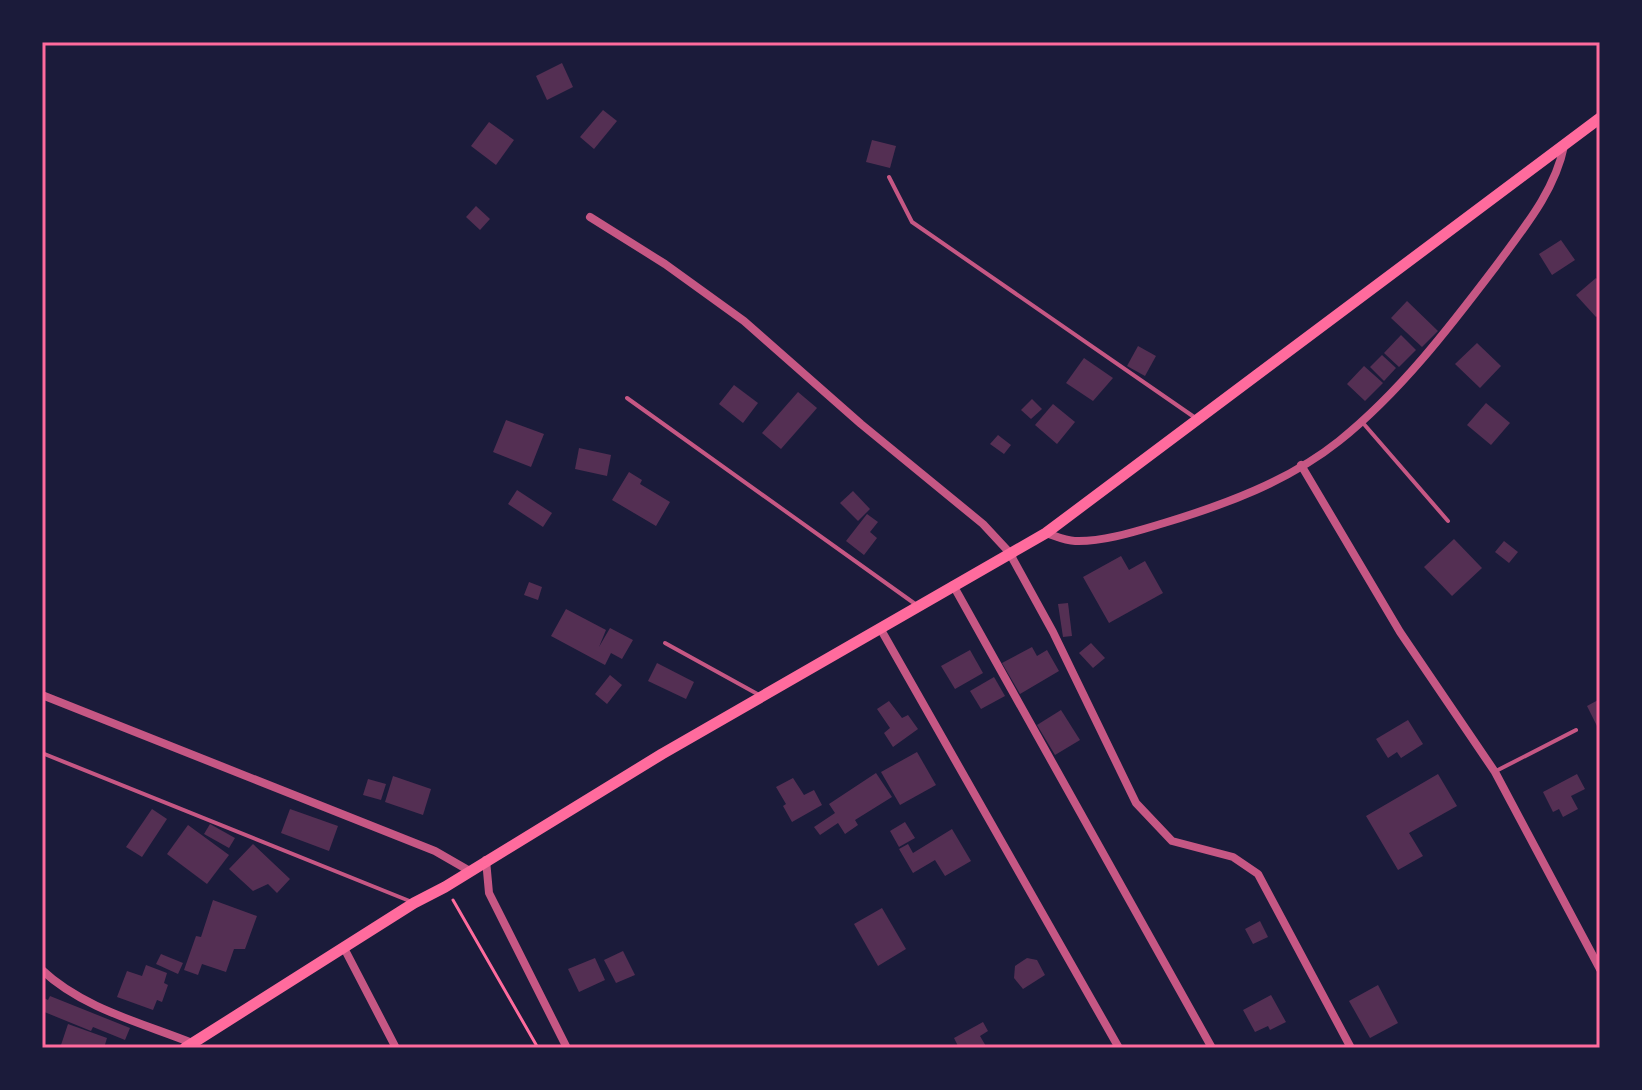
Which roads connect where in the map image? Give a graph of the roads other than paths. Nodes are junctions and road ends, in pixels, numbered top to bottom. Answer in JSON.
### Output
{"nodes":[{"id":1,"x":1600,"y":118,"type":"edge"},
{"id":2,"x":1564,"y":146,"type":"junction"},
{"id":3,"x":889,"y":177,"type":"dead end"},
{"id":4,"x":590,"y":217,"type":"dead end"},
{"id":5,"x":627,"y":398,"type":"dead end"},
{"id":6,"x":1199,"y":420,"type":"junction"},
{"id":7,"x":1362,"y":421,"type":"junction"},
{"id":8,"x":1301,"y":465,"type":"junction"},
{"id":9,"x":1448,"y":521,"type":"dead end"},
{"id":10,"x":1046,"y":533,"type":"junction"},
{"id":11,"x":1009,"y":552,"type":"junction"},
{"id":12,"x":953,"y":585,"type":"junction"},
{"id":13,"x":918,"y":606,"type":"junction"},
{"id":14,"x":880,"y":628,"type":"junction"},
{"id":15,"x":665,"y":643,"type":"dead end"},
{"id":16,"x":42,"y":695,"type":"edge"},
{"id":17,"x":762,"y":696,"type":"junction"},
{"id":18,"x":1576,"y":730,"type":"dead end"},
{"id":19,"x":42,"y":753,"type":"edge"},
{"id":20,"x":1495,"y":772,"type":"junction"},
{"id":21,"x":486,"y":859,"type":"junction"},
{"id":22,"x":468,"y":870,"type":"junction"},
{"id":23,"x":414,"y":903,"type":"junction"},
{"id":24,"x":344,"y":948,"type":"junction"},
{"id":25,"x":1600,"y":969,"type":"edge"},
{"id":26,"x":42,"y":970,"type":"edge"},
{"id":27,"x":188,"y":1046,"type":"edge"},
{"id":28,"x":396,"y":1048,"type":"edge"},
{"id":29,"x":567,"y":1048,"type":"edge"},
{"id":30,"x":1119,"y":1048,"type":"edge"},
{"id":31,"x":1212,"y":1048,"type":"edge"},
{"id":32,"x":1351,"y":1048,"type":"edge"}],
"edges":[{"from":1,"to":2,"type":"main road"},
{"from":2,"to":6,"type":"main road"},
{"from":2,"to":7,"type":"street"},
{"from":3,"to":6,"type":"lane"},
{"from":4,"to":11,"type":"street"},
{"from":5,"to":13,"type":"lane"},
{"from":6,"to":10,"type":"main road"},
{"from":7,"to":8,"type":"street"},
{"from":7,"to":9,"type":"lane"},
{"from":8,"to":10,"type":"street"},
{"from":8,"to":20,"type":"street"},
{"from":10,"to":11,"type":"main road"},
{"from":11,"to":12,"type":"main road"},
{"from":11,"to":32,"type":"street"},
{"from":12,"to":13,"type":"main road"},
{"from":12,"to":31,"type":"street"},
{"from":13,"to":14,"type":"main road"},
{"from":14,"to":17,"type":"main road"},
{"from":14,"to":30,"type":"street"},
{"from":15,"to":17,"type":"lane"},
{"from":16,"to":22,"type":"street"},
{"from":17,"to":21,"type":"main road"},
{"from":18,"to":20,"type":"lane"},
{"from":19,"to":23,"type":"lane"},
{"from":20,"to":25,"type":"street"},
{"from":21,"to":22,"type":"main road"},
{"from":21,"to":29,"type":"street"},
{"from":22,"to":23,"type":"main road"},
{"from":23,"to":24,"type":"main road"},
{"from":24,"to":27,"type":"main road"},
{"from":24,"to":28,"type":"street"},
{"from":26,"to":27,"type":"street"}]}
